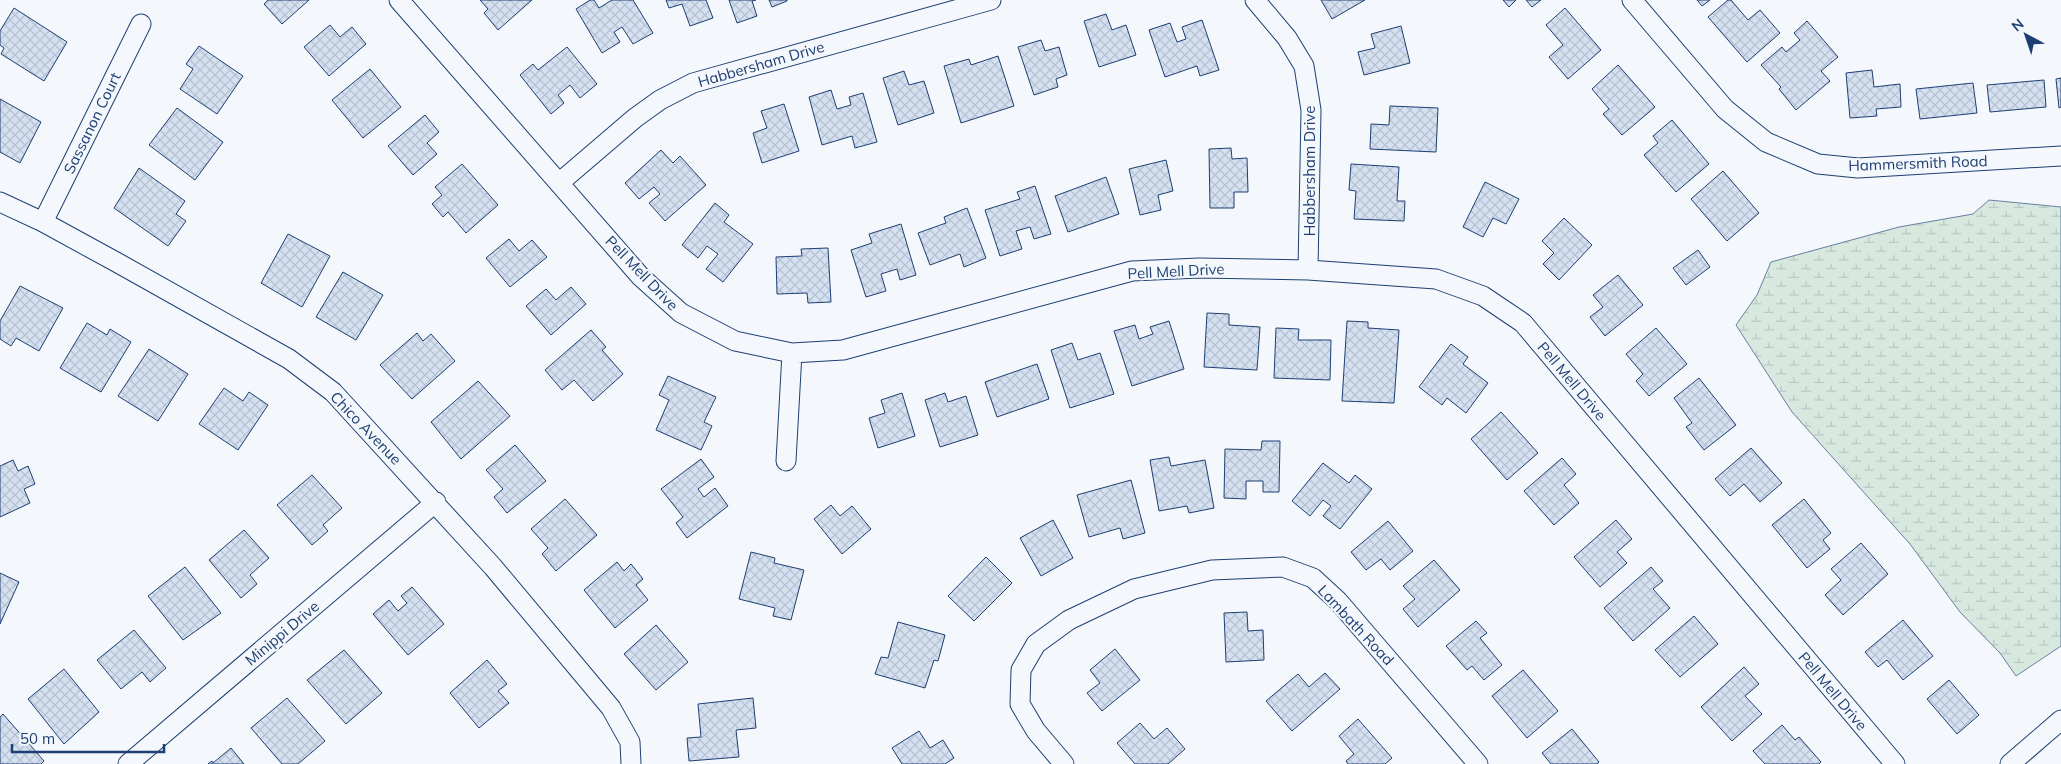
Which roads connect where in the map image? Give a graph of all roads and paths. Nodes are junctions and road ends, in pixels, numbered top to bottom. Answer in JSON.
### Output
{"nodes":[{"id":1,"x":399,"y":0,"type":"edge"},
{"id":2,"x":991,"y":0,"type":"edge"},
{"id":3,"x":1255,"y":0,"type":"edge"},
{"id":4,"x":1632,"y":0,"type":"edge"},
{"id":5,"x":141,"y":24,"type":"dead end"},
{"id":6,"x":2061,"y":156,"type":"edge"},
{"id":7,"x":559,"y":183,"type":"junction"},
{"id":8,"x":0,"y":202,"type":"edge"},
{"id":9,"x":43,"y":222,"type":"junction"},
{"id":10,"x":1308,"y":270,"type":"junction"},
{"id":11,"x":792,"y":353,"type":"junction"},
{"id":12,"x":786,"y":461,"type":"dead end"},
{"id":13,"x":436,"y":502,"type":"junction"},
{"id":14,"x":2061,"y":720,"type":"edge"},
{"id":15,"x":128,"y":764,"type":"edge"},
{"id":16,"x":631,"y":764,"type":"edge"},
{"id":17,"x":1064,"y":764,"type":"edge"},
{"id":18,"x":1478,"y":764,"type":"edge"},
{"id":19,"x":1895,"y":764,"type":"edge"},
{"id":20,"x":2010,"y":764,"type":"edge"}],
"edges":[{"from":1,"to":7,"type":"street","name":"Pell Mell Drive"},
{"from":2,"to":7,"type":"street","name":"Habbersham Drive"},
{"from":3,"to":10,"type":"street","name":"Habbersham Drive"},
{"from":4,"to":6,"type":"street","name":"Hammersmith Road"},
{"from":5,"to":9,"type":"street","name":"Sassanon Court"},
{"from":7,"to":11,"type":"street","name":"Pell Mell Drive"},
{"from":8,"to":9,"type":"street","name":"Chico Avenue"},
{"from":9,"to":13,"type":"street","name":"Chico Avenue"},
{"from":10,"to":11,"type":"street","name":"Pell Mell Drive"},
{"from":10,"to":19,"type":"street","name":"Pell Mell Drive"},
{"from":11,"to":12,"type":"street"},
{"from":13,"to":15,"type":"street","name":"Minippi Drive"},
{"from":13,"to":16,"type":"street","name":"Chico Avenue"},
{"from":14,"to":20,"type":"street"},
{"from":17,"to":18,"type":"street","name":"Lambath Road"}]}
